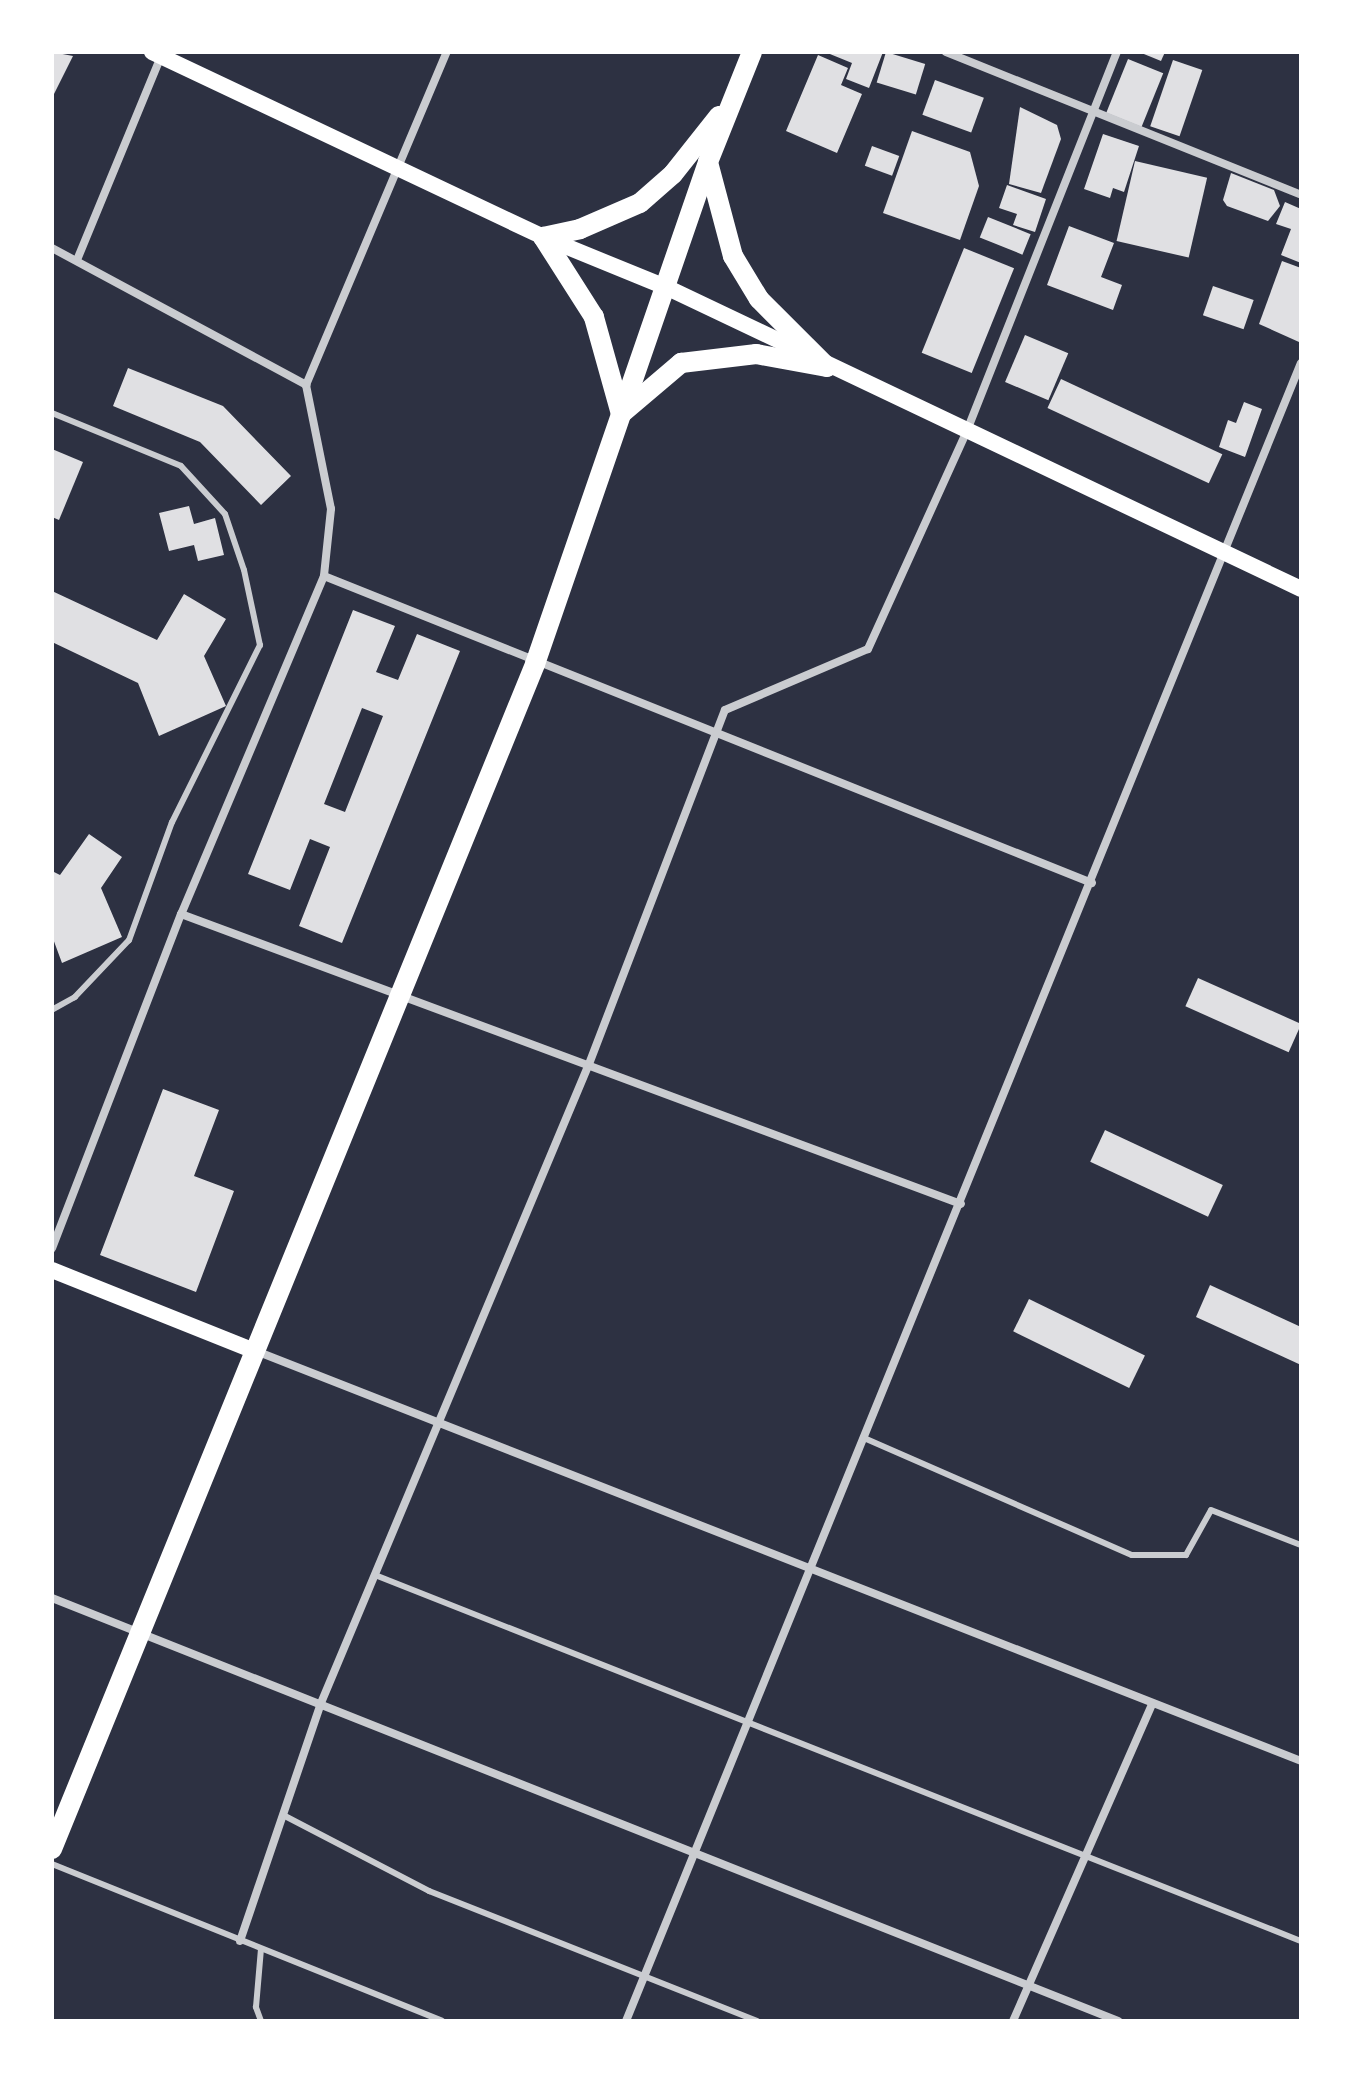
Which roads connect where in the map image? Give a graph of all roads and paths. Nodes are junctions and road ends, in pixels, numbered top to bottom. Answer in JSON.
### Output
{"nodes":[{"id":1,"x":447,"y":52,"type":"edge"},
{"id":2,"x":752,"y":52,"type":"edge"},
{"id":3,"x":946,"y":52,"type":"edge"},
{"id":4,"x":1117,"y":52,"type":"edge"},
{"id":5,"x":157,"y":54,"type":"edge"},
{"id":6,"x":731,"y":101,"type":"junction"},
{"id":7,"x":1093,"y":111,"type":"junction"},
{"id":8,"x":708,"y":162,"type":"junction"},
{"id":9,"x":400,"y":170,"type":"junction"},
{"id":10,"x":1301,"y":195,"type":"edge"},
{"id":11,"x":543,"y":237,"type":"junction"},
{"id":12,"x":52,"y":248,"type":"edge"},
{"id":13,"x":77,"y":260,"type":"junction"},
{"id":14,"x":668,"y":288,"type":"junction"},
{"id":15,"x":1301,"y":363,"type":"edge"},
{"id":16,"x":827,"y":367,"type":"junction"},
{"id":17,"x":306,"y":385,"type":"junction"},
{"id":18,"x":52,"y":413,"type":"edge"},
{"id":19,"x":621,"y":414,"type":"junction"},
{"id":20,"x":966,"y":433,"type":"junction"},
{"id":21,"x":1224,"y":551,"type":"junction"},
{"id":22,"x":324,"y":576,"type":"junction"},
{"id":23,"x":1301,"y":589,"type":"edge"},
{"id":24,"x":535,"y":664,"type":"junction"},
{"id":25,"x":717,"y":730,"type":"junction"},
{"id":26,"x":1092,"y":883,"type":"junction"},
{"id":27,"x":181,"y":914,"type":"junction"},
{"id":28,"x":401,"y":994,"type":"junction"},
{"id":29,"x":52,"y":1010,"type":"edge"},
{"id":30,"x":589,"y":1064,"type":"junction"},
{"id":31,"x":961,"y":1204,"type":"junction"},
{"id":32,"x":52,"y":1248,"type":"edge"},
{"id":33,"x":52,"y":1270,"type":"edge"},
{"id":34,"x":255,"y":1351,"type":"junction"},
{"id":35,"x":438,"y":1423,"type":"junction"},
{"id":36,"x":864,"y":1438,"type":"junction"},
{"id":37,"x":1301,"y":1545,"type":"edge"},
{"id":38,"x":811,"y":1570,"type":"junction"},
{"id":39,"x":375,"y":1575,"type":"junction"},
{"id":40,"x":52,"y":1598,"type":"edge"},
{"id":41,"x":141,"y":1632,"type":"junction"},
{"id":42,"x":321,"y":1703,"type":"junction"},
{"id":43,"x":1152,"y":1705,"type":"junction"},
{"id":44,"x":748,"y":1722,"type":"junction"},
{"id":45,"x":1301,"y":1761,"type":"edge"},
{"id":46,"x":283,"y":1815,"type":"junction"},
{"id":47,"x":52,"y":1849,"type":"edge"},
{"id":48,"x":692,"y":1851,"type":"junction"},
{"id":49,"x":1085,"y":1855,"type":"junction"},
{"id":50,"x":52,"y":1864,"type":"edge"},
{"id":51,"x":240,"y":1941,"type":"junction"},
{"id":52,"x":1301,"y":1941,"type":"edge"},
{"id":53,"x":261,"y":1949,"type":"junction"},
{"id":54,"x":643,"y":1976,"type":"junction"},
{"id":55,"x":1027,"y":1985,"type":"junction"},
{"id":56,"x":261,"y":2021,"type":"edge"},
{"id":57,"x":442,"y":2021,"type":"edge"},
{"id":58,"x":626,"y":2021,"type":"edge"},
{"id":59,"x":757,"y":2021,"type":"edge"},
{"id":60,"x":1013,"y":2021,"type":"edge"},
{"id":61,"x":1118,"y":2021,"type":"edge"}],
"edges":[{"from":1,"to":9,"type":"street"},
{"from":2,"to":6,"type":"main road"},
{"from":3,"to":7,"type":"street"},
{"from":4,"to":7,"type":"street"},
{"from":5,"to":9,"type":"main road"},
{"from":5,"to":13,"type":"street"},
{"from":6,"to":8,"type":"main road"},
{"from":6,"to":11,"type":"main road"},
{"from":7,"to":10,"type":"street"},
{"from":7,"to":20,"type":"street"},
{"from":8,"to":14,"type":"main road"},
{"from":8,"to":16,"type":"main road"},
{"from":9,"to":11,"type":"main road"},
{"from":9,"to":17,"type":"street"},
{"from":11,"to":14,"type":"main road"},
{"from":11,"to":19,"type":"main road"},
{"from":12,"to":13,"type":"street"},
{"from":13,"to":17,"type":"street"},
{"from":14,"to":16,"type":"main road"},
{"from":14,"to":19,"type":"main road"},
{"from":15,"to":21,"type":"street"},
{"from":16,"to":19,"type":"main road"},
{"from":16,"to":20,"type":"main road"},
{"from":17,"to":22,"type":"street"},
{"from":18,"to":29,"type":"lane"},
{"from":19,"to":24,"type":"main road"},
{"from":20,"to":21,"type":"main road"},
{"from":20,"to":25,"type":"street"},
{"from":21,"to":23,"type":"main road"},
{"from":21,"to":26,"type":"street"},
{"from":22,"to":24,"type":"street"},
{"from":22,"to":27,"type":"street"},
{"from":24,"to":25,"type":"street"},
{"from":24,"to":28,"type":"main road"},
{"from":25,"to":26,"type":"street"},
{"from":25,"to":30,"type":"street"},
{"from":26,"to":31,"type":"street"},
{"from":27,"to":28,"type":"street"},
{"from":27,"to":32,"type":"street"},
{"from":28,"to":30,"type":"street"},
{"from":28,"to":34,"type":"main road"},
{"from":30,"to":31,"type":"street"},
{"from":30,"to":35,"type":"street"},
{"from":31,"to":36,"type":"street"},
{"from":33,"to":34,"type":"main road"},
{"from":34,"to":35,"type":"street"},
{"from":34,"to":41,"type":"main road"},
{"from":35,"to":38,"type":"street"},
{"from":35,"to":39,"type":"street"},
{"from":36,"to":37,"type":"lane"},
{"from":36,"to":38,"type":"street"},
{"from":38,"to":43,"type":"street"},
{"from":38,"to":44,"type":"street"},
{"from":39,"to":42,"type":"street"},
{"from":39,"to":44,"type":"lane"},
{"from":40,"to":41,"type":"street"},
{"from":41,"to":42,"type":"street"},
{"from":41,"to":47,"type":"main road"},
{"from":42,"to":46,"type":"street"},
{"from":42,"to":48,"type":"street"},
{"from":43,"to":45,"type":"street"},
{"from":43,"to":49,"type":"street"},
{"from":44,"to":48,"type":"street"},
{"from":44,"to":49,"type":"lane"},
{"from":46,"to":51,"type":"street"},
{"from":46,"to":54,"type":"lane"},
{"from":48,"to":54,"type":"street"},
{"from":48,"to":55,"type":"street"},
{"from":49,"to":52,"type":"lane"},
{"from":49,"to":55,"type":"street"},
{"from":50,"to":51,"type":"lane"},
{"from":51,"to":53,"type":"lane"},
{"from":53,"to":56,"type":"lane"},
{"from":53,"to":57,"type":"lane"},
{"from":54,"to":58,"type":"street"},
{"from":54,"to":59,"type":"lane"},
{"from":55,"to":60,"type":"street"},
{"from":55,"to":61,"type":"street"}]}
